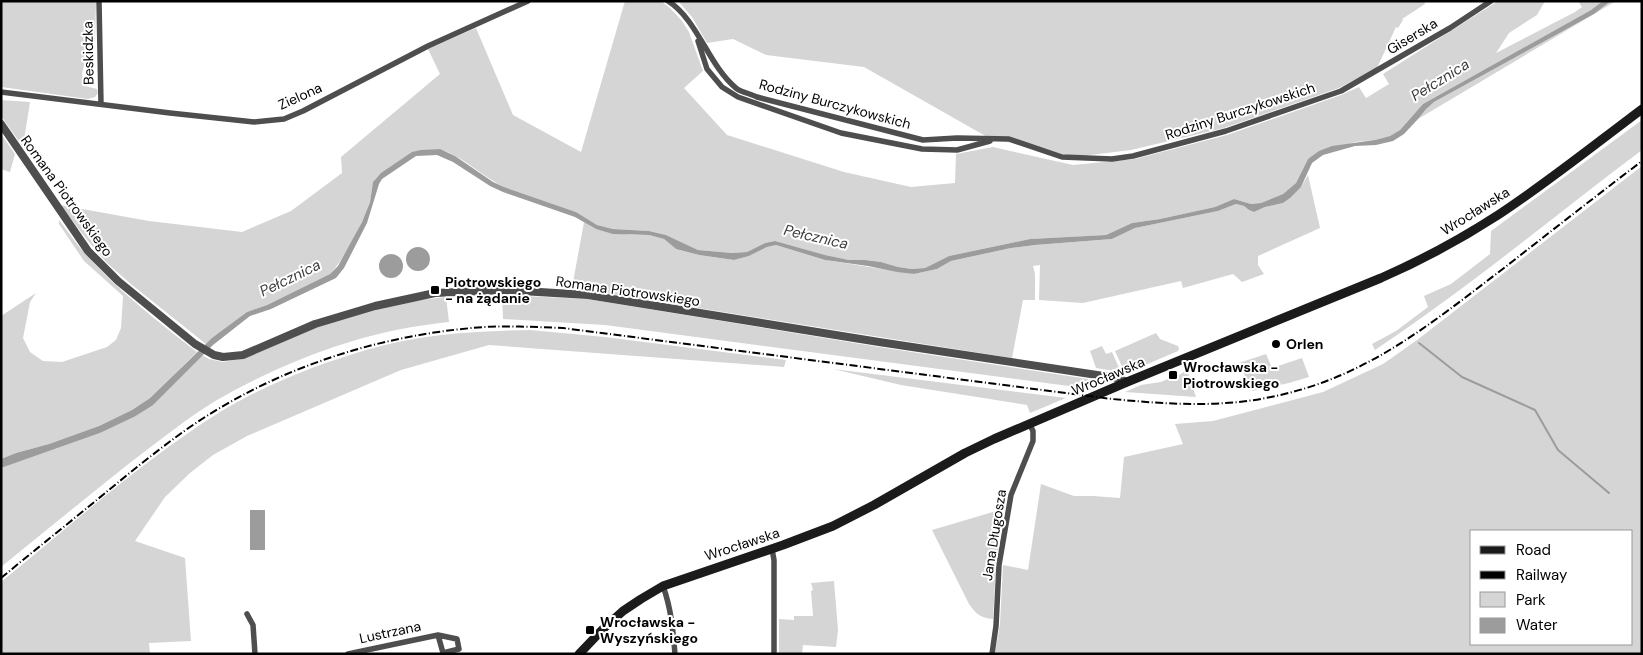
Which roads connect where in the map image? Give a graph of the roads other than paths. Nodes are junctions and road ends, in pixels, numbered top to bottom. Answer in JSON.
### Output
{"nodes":[{"id":1,"x":99,"y":1,"type":"edge"},
{"id":2,"x":528,"y":1,"type":"edge"},
{"id":3,"x":668,"y":1,"type":"edge"},
{"id":4,"x":1491,"y":1,"type":"edge"},
{"id":5,"x":696,"y":34,"type":"junction"},
{"id":6,"x":1370,"y":75,"type":"joint"},
{"id":7,"x":1,"y":92,"type":"edge"},
{"id":8,"x":101,"y":104,"type":"junction"},
{"id":9,"x":1642,"y":109,"type":"edge"},
{"id":10,"x":1,"y":124,"type":"edge"},
{"id":11,"x":996,"y":140,"type":"junction"},
{"id":12,"x":1092,"y":374,"type":"junction"},
{"id":13,"x":1127,"y":382,"type":"junction"},
{"id":14,"x":1108,"y":390,"type":"junction"},
{"id":15,"x":1029,"y":423,"type":"junction"},
{"id":16,"x":772,"y":549,"type":"junction"},
{"id":17,"x":663,"y":586,"type":"junction"},
{"id":18,"x":247,"y":614,"type":"dead end"},
{"id":19,"x":438,"y":635,"type":"dead end"},
{"id":20,"x":356,"y":653,"type":"edge"},
{"id":21,"x":255,"y":654,"type":"edge"},
{"id":22,"x":348,"y":654,"type":"edge"},
{"id":23,"x":579,"y":654,"type":"edge"},
{"id":24,"x":675,"y":654,"type":"edge"},
{"id":25,"x":774,"y":654,"type":"edge"},
{"id":26,"x":992,"y":654,"type":"edge"}],
"edges":[{"from":1,"to":8,"type":"street","name":"Beskidzka"},
{"from":2,"to":8,"type":"street","name":"Zielona"},
{"from":3,"to":5,"type":"street","name":"Rodziny Burczykowskich"},
{"from":4,"to":6,"type":"street","name":"Giserska"},
{"from":5,"to":11,"type":"street","name":"Rodziny Burczykowskich"},
{"from":5,"to":11,"type":"street","name":"Rodziny Burczykowskich"},
{"from":6,"to":11,"type":"street","name":"Rodziny Burczykowskich"},
{"from":7,"to":8,"type":"street","name":"Zielona"},
{"from":9,"to":13,"type":"main road","name":"Wrocławska"},
{"from":10,"to":12,"type":"street","name":"Romana Piotrowskiego"},
{"from":12,"to":13,"type":"street","name":"Romana Piotrowskiego"},
{"from":12,"to":14,"type":"street"},
{"from":13,"to":14,"type":"main road","name":"Wrocławska"},
{"from":14,"to":15,"type":"main road","name":"Wrocławska"},
{"from":15,"to":16,"type":"main road","name":"Wrocławska"},
{"from":15,"to":26,"type":"street","name":"Jana Długosza"},
{"from":16,"to":17,"type":"main road","name":"Wrocławska"},
{"from":16,"to":25,"type":"street"},
{"from":17,"to":23,"type":"main road","name":"Wrocławska"},
{"from":17,"to":24,"type":"street"},
{"from":18,"to":21,"type":"street"},
{"from":19,"to":20,"type":"street","name":"Lustrzana"},
{"from":20,"to":22,"type":"street","name":"Lustrzana"}]}
